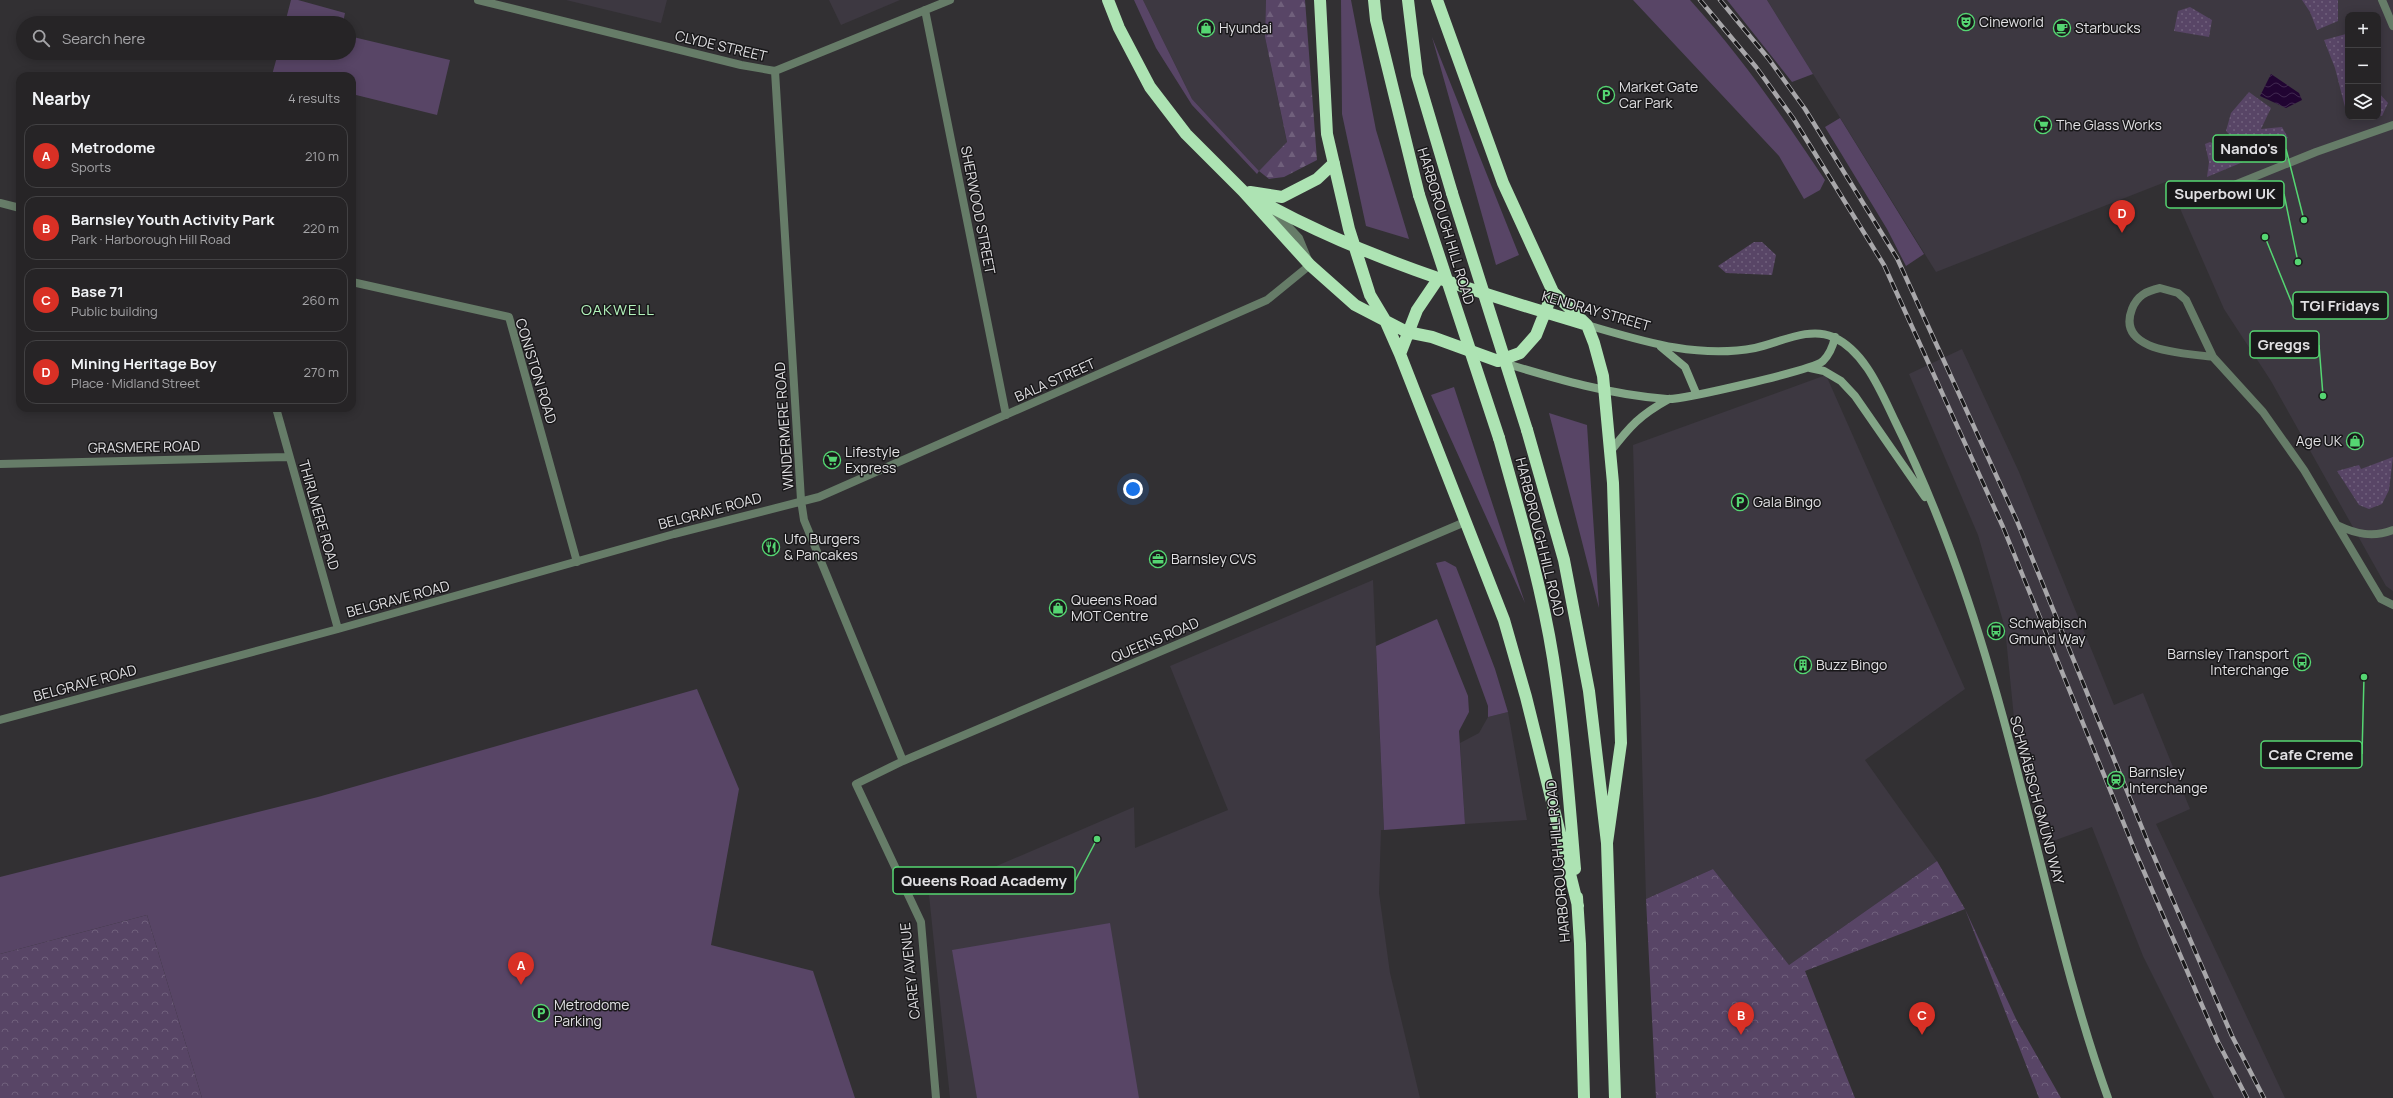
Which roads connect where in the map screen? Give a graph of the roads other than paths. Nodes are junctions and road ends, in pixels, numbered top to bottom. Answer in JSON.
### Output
{"nodes":[{"id":1,"x":478,"y":0,"type":"edge"},
{"id":2,"x":950,"y":0,"type":"edge"},
{"id":3,"x":1108,"y":0,"type":"edge"},
{"id":4,"x":1320,"y":0,"type":"edge"},
{"id":5,"x":1374,"y":0,"type":"edge"},
{"id":6,"x":1408,"y":0,"type":"edge"},
{"id":7,"x":1437,"y":0,"type":"edge"},
{"id":8,"x":2382,"y":0,"type":"edge"},
{"id":9,"x":925,"y":10,"type":"junction"},
{"id":10,"x":2393,"y":26,"type":"edge"},
{"id":11,"x":775,"y":71,"type":"junction"},
{"id":12,"x":2393,"y":125,"type":"edge"},
{"id":13,"x":1334,"y":163,"type":"junction"},
{"id":14,"x":1243,"y":191,"type":"junction"},
{"id":15,"x":2197,"y":200,"type":"dead end"},
{"id":16,"x":0,"y":203,"type":"edge"},
{"id":17,"x":1270,"y":206,"type":"junction"},
{"id":18,"x":16,"y":207,"type":"edge"},
{"id":19,"x":1355,"y":248,"type":"junction"},
{"id":20,"x":1310,"y":266,"type":"junction"},
{"id":21,"x":1438,"y":279,"type":"junction"},
{"id":22,"x":356,"y":283,"type":"edge"},
{"id":23,"x":1553,"y":292,"type":"junction"},
{"id":24,"x":1545,"y":312,"type":"junction"},
{"id":25,"x":1385,"y":320,"type":"junction"},
{"id":26,"x":1587,"y":325,"type":"junction"},
{"id":27,"x":1407,"y":332,"type":"junction"},
{"id":28,"x":1835,"y":337,"type":"junction"},
{"id":29,"x":1659,"y":345,"type":"junction"},
{"id":30,"x":1400,"y":354,"type":"junction"},
{"id":31,"x":2213,"y":357,"type":"junction"},
{"id":32,"x":1498,"y":361,"type":"junction"},
{"id":33,"x":1810,"y":368,"type":"junction"},
{"id":34,"x":1604,"y":390,"type":"junction"},
{"id":35,"x":1696,"y":393,"type":"junction"},
{"id":36,"x":1669,"y":399,"type":"junction"},
{"id":37,"x":277,"y":412,"type":"edge"},
{"id":38,"x":1006,"y":415,"type":"junction"},
{"id":39,"x":1609,"y":453,"type":"junction"},
{"id":40,"x":289,"y":457,"type":"junction"},
{"id":41,"x":0,"y":464,"type":"edge"},
{"id":42,"x":801,"y":500,"type":"junction"},
{"id":43,"x":1935,"y":511,"type":"junction"},
{"id":44,"x":1466,"y":522,"type":"junction"},
{"id":45,"x":2337,"y":525,"type":"junction"},
{"id":46,"x":2393,"y":530,"type":"edge"},
{"id":47,"x":578,"y":562,"type":"junction"},
{"id":48,"x":2393,"y":605,"type":"edge"},
{"id":49,"x":338,"y":629,"type":"junction"},
{"id":50,"x":0,"y":720,"type":"edge"},
{"id":51,"x":903,"y":761,"type":"junction"},
{"id":52,"x":856,"y":784,"type":"joint"},
{"id":53,"x":1607,"y":843,"type":"junction"},
{"id":54,"x":1578,"y":906,"type":"junction"},
{"id":55,"x":936,"y":1098,"type":"edge"},
{"id":56,"x":1584,"y":1098,"type":"edge"},
{"id":57,"x":1615,"y":1098,"type":"edge"},
{"id":58,"x":2108,"y":1098,"type":"edge"}],
"edges":[{"from":1,"to":11,"type":"street","name":"CLYDE STREET"},
{"from":2,"to":9,"type":"street","name":"CLYDE STREET"},
{"from":3,"to":14,"type":"highway"},
{"from":4,"to":13,"type":"highway"},
{"from":5,"to":54,"type":"highway","name":"HARBOROUGH HILL ROAD","bridge":true},
{"from":6,"to":53,"type":"highway","name":"HARBOROUGH HILL ROAD","bridge":true},
{"from":7,"to":23,"type":"highway"},
{"from":8,"to":10,"type":"street"},
{"from":9,"to":11,"type":"street","name":"CLYDE STREET"},
{"from":9,"to":38,"type":"street","name":"SHERWOOD STREET"},
{"from":11,"to":42,"type":"street","name":"WINDERMERE ROAD"},
{"from":12,"to":15,"type":"street"},
{"from":13,"to":14,"type":"highway"},
{"from":13,"to":19,"type":"highway"},
{"from":14,"to":17,"type":"highway","name":"KENDRAY STREET"},
{"from":14,"to":20,"type":"highway"},
{"from":16,"to":18,"type":"street"},
{"from":17,"to":19,"type":"highway","name":"KENDRAY STREET"},
{"from":17,"to":20,"type":"street"},
{"from":19,"to":21,"type":"highway","name":"KENDRAY STREET"},
{"from":19,"to":25,"type":"highway"},
{"from":20,"to":25,"type":"highway"},
{"from":20,"to":38,"type":"street","name":"BALA STREET"},
{"from":21,"to":24,"type":"highway","name":"KENDRAY STREET"},
{"from":21,"to":27,"type":"highway"},
{"from":22,"to":47,"type":"street","name":"CONISTON ROAD"},
{"from":23,"to":24,"type":"highway"},
{"from":23,"to":26,"type":"highway"},
{"from":24,"to":26,"type":"highway","name":"KENDRAY STREET"},
{"from":24,"to":32,"type":"highway"},
{"from":25,"to":27,"type":"highway"},
{"from":25,"to":30,"type":"highway"},
{"from":26,"to":29,"type":"street","name":"KENDRAY STREET"},
{"from":26,"to":34,"type":"highway"},
{"from":27,"to":30,"type":"highway"},
{"from":27,"to":32,"type":"highway"},
{"from":28,"to":29,"type":"street","name":"KENDRAY STREET"},
{"from":28,"to":33,"type":"street"},
{"from":28,"to":43,"type":"street","name":"SCHWÄBISCH GMÜND WAY"},
{"from":29,"to":35,"type":"street"},
{"from":30,"to":44,"type":"highway"},
{"from":31,"to":31,"type":"street"},
{"from":31,"to":45,"type":"street"},
{"from":32,"to":34,"type":"street"},
{"from":33,"to":35,"type":"street"},
{"from":33,"to":43,"type":"street","name":"SCHWÄBISCH GMÜND WAY"},
{"from":34,"to":36,"type":"street"},
{"from":34,"to":39,"type":"highway"},
{"from":35,"to":36,"type":"street"},
{"from":36,"to":39,"type":"street"},
{"from":37,"to":40,"type":"street","name":"THIRLMERE ROAD"},
{"from":38,"to":42,"type":"street","name":"BALA STREET"},
{"from":39,"to":53,"type":"highway"},
{"from":40,"to":41,"type":"street","name":"GRASMERE ROAD"},
{"from":40,"to":49,"type":"street","name":"THIRLMERE ROAD"},
{"from":42,"to":47,"type":"street","name":"BELGRAVE ROAD"},
{"from":42,"to":51,"type":"street","name":"WINDERMERE ROAD"},
{"from":43,"to":58,"type":"street","name":"SCHWÄBISCH GMÜND WAY"},
{"from":44,"to":51,"type":"street","name":"QUEENS ROAD"},
{"from":44,"to":54,"type":"highway"},
{"from":45,"to":46,"type":"street"},
{"from":45,"to":48,"type":"street"},
{"from":47,"to":49,"type":"street","name":"BELGRAVE ROAD"},
{"from":49,"to":50,"type":"street","name":"BELGRAVE ROAD"},
{"from":51,"to":52,"type":"street","name":"QUEENS ROAD"},
{"from":52,"to":55,"type":"street","name":"CAREY AVENUE"},
{"from":53,"to":57,"type":"highway","name":"HARBOROUGH HILL ROAD"},
{"from":54,"to":56,"type":"highway","name":"HARBOROUGH HILL ROAD"}]}
